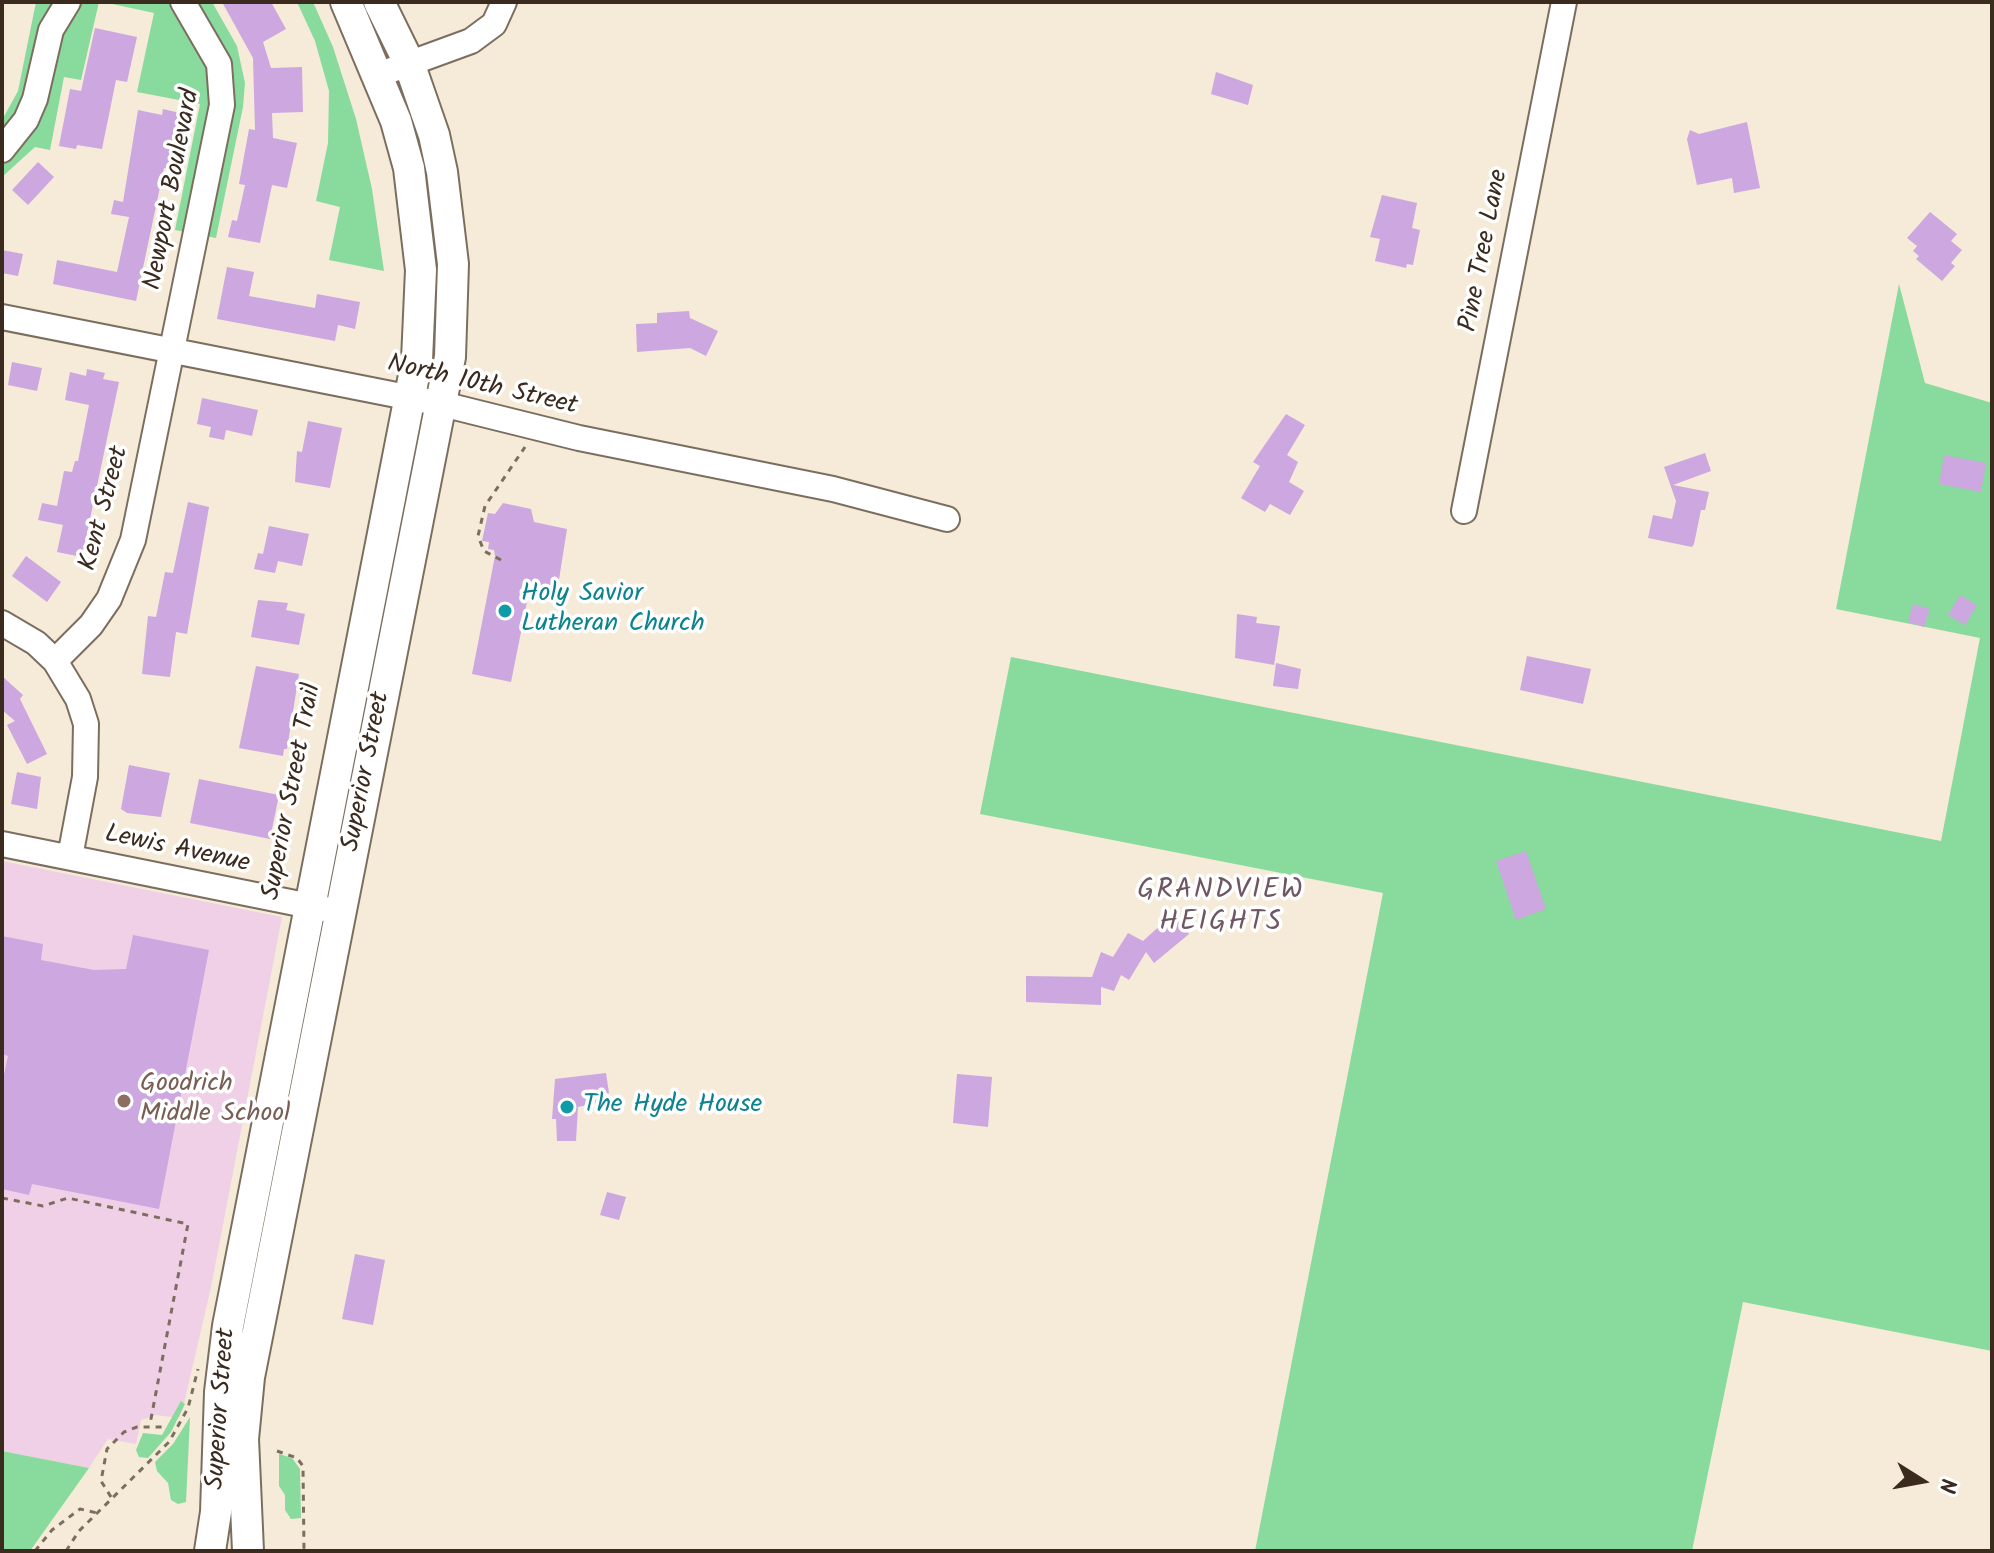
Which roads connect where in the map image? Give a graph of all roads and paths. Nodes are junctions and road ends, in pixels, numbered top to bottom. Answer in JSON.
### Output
{"nodes":[{"id":1,"x":68,"y":2,"type":"edge"},
{"id":2,"x":183,"y":2,"type":"edge"},
{"id":3,"x":346,"y":2,"type":"edge"},
{"id":4,"x":379,"y":2,"type":"edge"},
{"id":5,"x":504,"y":2,"type":"edge"},
{"id":6,"x":1564,"y":2,"type":"edge"},
{"id":7,"x":409,"y":63,"type":"junction"},
{"id":8,"x":378,"y":75,"type":"junction"},
{"id":9,"x":2,"y":150,"type":"edge"},
{"id":10,"x":2,"y":317,"type":"edge"},
{"id":11,"x":171,"y":350,"type":"junction"},
{"id":12,"x":412,"y":398,"type":"junction"},
{"id":13,"x":442,"y":404,"type":"junction"},
{"id":14,"x":525,"y":447,"type":"dead end"},
{"id":15,"x":1464,"y":511,"type":"dead end"},
{"id":16,"x":947,"y":519,"type":"dead end"},
{"id":17,"x":501,"y":560,"type":"dead end"},
{"id":18,"x":2,"y":623,"type":"edge"},
{"id":19,"x":55,"y":661,"type":"junction"},
{"id":20,"x":2,"y":844,"type":"edge"},
{"id":21,"x":70,"y":857,"type":"junction"},
{"id":22,"x":308,"y":906,"type":"junction"},
{"id":23,"x":340,"y":911,"type":"junction"},
{"id":24,"x":2,"y":1198,"type":"edge"},
{"id":25,"x":199,"y":1363,"type":"dead end"},
{"id":26,"x":150,"y":1424,"type":"junction"},
{"id":27,"x":165,"y":1427,"type":"dead end"},
{"id":28,"x":277,"y":1451,"type":"dead end"},
{"id":29,"x":111,"y":1497,"type":"junction"},
{"id":30,"x":97,"y":1513,"type":"junction"},
{"id":31,"x":35,"y":1551,"type":"edge"},
{"id":32,"x":66,"y":1551,"type":"edge"},
{"id":33,"x":210,"y":1551,"type":"edge"},
{"id":34,"x":248,"y":1551,"type":"edge"},
{"id":35,"x":304,"y":1551,"type":"edge"}],
"edges":[{"from":1,"to":9,"type":"street"},
{"from":2,"to":11,"type":"street","name":"Newport Boulevard"},
{"from":3,"to":8,"type":"main road","name":"Superior Street"},
{"from":4,"to":7,"type":"main road","name":"Superior Street"},
{"from":5,"to":7,"type":"street"},
{"from":6,"to":15,"type":"street","name":"Pine Tree Lane"},
{"from":7,"to":8,"type":"street"},
{"from":7,"to":13,"type":"main road","name":"Superior Street"},
{"from":8,"to":12,"type":"main road","name":"Superior Street"},
{"from":10,"to":11,"type":"street","name":"North 10th Street"},
{"from":11,"to":12,"type":"street","name":"North 10th Street"},
{"from":11,"to":19,"type":"street","name":"Kent Street"},
{"from":12,"to":13,"type":"street","name":"North 10th Street"},
{"from":12,"to":22,"type":"main road","name":"Superior Street"},
{"from":13,"to":16,"type":"street","name":"North 10th Street"},
{"from":13,"to":23,"type":"main road","name":"Superior Street"},
{"from":14,"to":17,"type":"path"},
{"from":18,"to":19,"type":"street"},
{"from":19,"to":21,"type":"street"},
{"from":20,"to":21,"type":"street","name":"Lewis Avenue"},
{"from":21,"to":22,"type":"street","name":"Lewis Avenue"},
{"from":22,"to":23,"type":"street","name":"Lewis Avenue"},
{"from":22,"to":33,"type":"main road","name":"Superior Street"},
{"from":23,"to":34,"type":"main road","name":"Superior Street"},
{"from":24,"to":26,"type":"path"},
{"from":25,"to":29,"type":"path"},
{"from":26,"to":27,"type":"path"},
{"from":26,"to":29,"type":"path"},
{"from":28,"to":35,"type":"path"},
{"from":29,"to":30,"type":"path"},
{"from":30,"to":31,"type":"path"},
{"from":30,"to":32,"type":"path"}]}
